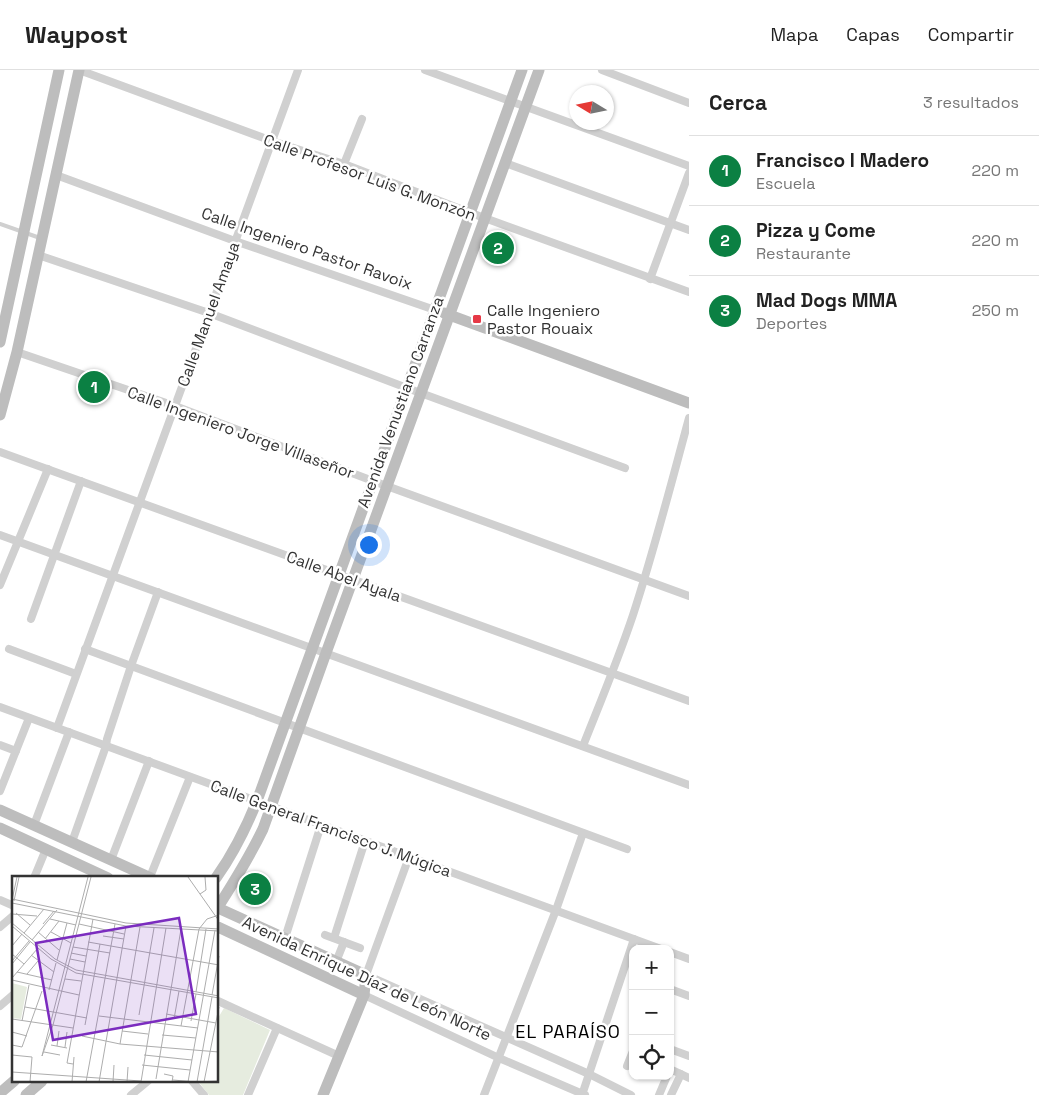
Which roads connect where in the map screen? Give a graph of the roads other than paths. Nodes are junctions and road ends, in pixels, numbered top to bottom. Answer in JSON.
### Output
{"nodes":[{"id":1,"x":59,"y":70,"type":"edge"},
{"id":2,"x":79,"y":70,"type":"edge"},
{"id":3,"x":298,"y":70,"type":"edge"},
{"id":4,"x":425,"y":70,"type":"edge"},
{"id":5,"x":522,"y":70,"type":"edge"},
{"id":6,"x":539,"y":70,"type":"edge"},
{"id":7,"x":602,"y":70,"type":"edge"},
{"id":8,"x":511,"y":101,"type":"junction"},
{"id":9,"x":689,"y":103,"type":"edge"},
{"id":10,"x":526,"y":106,"type":"junction"},
{"id":11,"x":362,"y":119,"type":"dead end"},
{"id":12,"x":272,"y":141,"type":"junction"},
{"id":13,"x":505,"y":163,"type":"junction"},
{"id":14,"x":344,"y":164,"type":"junction"},
{"id":15,"x":689,"y":166,"type":"edge"},
{"id":16,"x":689,"y":173,"type":"edge"},
{"id":17,"x":56,"y":175,"type":"junction"},
{"id":18,"x":470,"y":214,"type":"junction"},
{"id":19,"x":485,"y":219,"type":"junction"},
{"id":20,"x":671,"y":223,"type":"junction"},
{"id":21,"x":0,"y":224,"type":"edge"},
{"id":22,"x":689,"y":230,"type":"edge"},
{"id":23,"x":24,"y":232,"type":"junction"},
{"id":24,"x":42,"y":239,"type":"junction"},
{"id":25,"x":235,"y":241,"type":"junction"},
{"id":26,"x":38,"y":254,"type":"junction"},
{"id":27,"x":650,"y":279,"type":"junction"},
{"id":28,"x":689,"y":292,"type":"edge"},
{"id":29,"x":435,"y":310,"type":"junction"},
{"id":30,"x":209,"y":313,"type":"junction"},
{"id":31,"x":449,"y":315,"type":"junction"},
{"id":32,"x":0,"y":342,"type":"edge"},
{"id":33,"x":17,"y":352,"type":"junction"},
{"id":34,"x":407,"y":388,"type":"junction"},
{"id":35,"x":421,"y":393,"type":"junction"},
{"id":36,"x":689,"y":403,"type":"edge"},
{"id":37,"x":175,"y":406,"type":"junction"},
{"id":38,"x":0,"y":415,"type":"edge"},
{"id":39,"x":689,"y":418,"type":"edge"},
{"id":40,"x":0,"y":452,"type":"edge"},
{"id":41,"x":625,"y":468,"type":"dead end"},
{"id":42,"x":48,"y":469,"type":"junction"},
{"id":43,"x":81,"y":481,"type":"junction"},
{"id":44,"x":374,"y":481,"type":"junction"},
{"id":45,"x":387,"y":486,"type":"junction"},
{"id":46,"x":140,"y":502,"type":"junction"},
{"id":47,"x":0,"y":535,"type":"edge"},
{"id":48,"x":18,"y":541,"type":"junction"},
{"id":49,"x":54,"y":554,"type":"junction"},
{"id":50,"x":340,"y":575,"type":"junction"},
{"id":51,"x":112,"y":576,"type":"junction"},
{"id":52,"x":353,"y":579,"type":"junction"},
{"id":53,"x":645,"y":579,"type":"junction"},
{"id":54,"x":0,"y":585,"type":"edge"},
{"id":55,"x":158,"y":592,"type":"junction"},
{"id":56,"x":689,"y":596,"type":"edge"},
{"id":57,"x":31,"y":619,"type":"dead end"},
{"id":58,"x":10,"y":649,"type":"dead end"},
{"id":59,"x":85,"y":649,"type":"junction"},
{"id":60,"x":313,"y":649,"type":"junction"},
{"id":61,"x":326,"y":653,"type":"junction"},
{"id":62,"x":131,"y":666,"type":"junction"},
{"id":63,"x":612,"y":673,"type":"junction"},
{"id":64,"x":76,"y":674,"type":"junction"},
{"id":65,"x":689,"y":701,"type":"edge"},
{"id":66,"x":0,"y":707,"type":"edge"},
{"id":67,"x":29,"y":718,"type":"junction"},
{"id":68,"x":286,"y":723,"type":"junction"},
{"id":69,"x":56,"y":728,"type":"junction"},
{"id":70,"x":298,"y":728,"type":"junction"},
{"id":71,"x":69,"y":732,"type":"junction"},
{"id":72,"x":0,"y":745,"type":"edge"},
{"id":73,"x":106,"y":746,"type":"junction"},
{"id":74,"x":583,"y":746,"type":"junction"},
{"id":75,"x":16,"y":751,"type":"junction"},
{"id":76,"x":149,"y":762,"type":"junction"},
{"id":77,"x":190,"y":777,"type":"junction"},
{"id":78,"x":689,"y":785,"type":"edge"},
{"id":79,"x":0,"y":792,"type":"edge"},
{"id":80,"x":257,"y":801,"type":"junction"},
{"id":81,"x":271,"y":806,"type":"junction"},
{"id":82,"x":0,"y":810,"type":"edge"},
{"id":83,"x":321,"y":824,"type":"junction"},
{"id":84,"x":34,"y":825,"type":"junction"},
{"id":85,"x":0,"y":828,"type":"edge"},
{"id":86,"x":583,"y":833,"type":"junction"},
{"id":87,"x":366,"y":840,"type":"junction"},
{"id":88,"x":72,"y":842,"type":"junction"},
{"id":89,"x":46,"y":849,"type":"junction"},
{"id":90,"x":627,"y":849,"type":"dead end"},
{"id":91,"x":409,"y":857,"type":"junction"},
{"id":92,"x":111,"y":860,"type":"junction"},
{"id":93,"x":35,"y":876,"type":"edge"},
{"id":94,"x":104,"y":876,"type":"edge"},
{"id":95,"x":148,"y":876,"type":"edge"},
{"id":96,"x":150,"y":876,"type":"edge"},
{"id":97,"x":217,"y":876,"type":"edge"},
{"id":98,"x":0,"y":900,"type":"edge"},
{"id":99,"x":12,"y":905,"type":"edge"},
{"id":100,"x":219,"y":906,"type":"edge"},
{"id":101,"x":219,"y":908,"type":"edge"},
{"id":102,"x":556,"y":910,"type":"junction"},
{"id":103,"x":12,"y":916,"type":"edge"},
{"id":104,"x":0,"y":927,"type":"edge"},
{"id":105,"x":219,"y":928,"type":"edge"},
{"id":106,"x":325,"y":935,"type":"dead end"},
{"id":107,"x":285,"y":938,"type":"junction"},
{"id":108,"x":334,"y":938,"type":"junction"},
{"id":109,"x":634,"y":939,"type":"junction"},
{"id":110,"x":344,"y":942,"type":"junction"},
{"id":111,"x":651,"y":945,"type":"edge"},
{"id":112,"x":360,"y":948,"type":"dead end"},
{"id":113,"x":674,"y":953,"type":"edge"},
{"id":114,"x":689,"y":959,"type":"edge"},
{"id":115,"x":336,"y":962,"type":"junction"},
{"id":116,"x":366,"y":975,"type":"junction"},
{"id":117,"x":673,"y":990,"type":"edge"},
{"id":118,"x":364,"y":995,"type":"junction"},
{"id":119,"x":12,"y":996,"type":"edge"},
{"id":120,"x":689,"y":996,"type":"edge"},
{"id":121,"x":219,"y":1005,"type":"edge"},
{"id":122,"x":0,"y":1006,"type":"edge"},
{"id":123,"x":277,"y":1028,"type":"junction"},
{"id":124,"x":507,"y":1038,"type":"junction"},
{"id":125,"x":674,"y":1050,"type":"edge"},
{"id":126,"x":339,"y":1056,"type":"junction"},
{"id":127,"x":689,"y":1056,"type":"edge"},
{"id":128,"x":499,"y":1058,"type":"junction"},
{"id":129,"x":589,"y":1074,"type":"junction"},
{"id":130,"x":685,"y":1076,"type":"edge"},
{"id":131,"x":665,"y":1080,"type":"edge"},
{"id":132,"x":13,"y":1082,"type":"edge"},
{"id":133,"x":147,"y":1082,"type":"edge"},
{"id":134,"x":193,"y":1082,"type":"edge"},
{"id":135,"x":40,"y":1088,"type":"edge"},
{"id":136,"x":0,"y":1093,"type":"edge"},
{"id":137,"x":26,"y":1095,"type":"edge"},
{"id":138,"x":131,"y":1095,"type":"edge"},
{"id":139,"x":204,"y":1095,"type":"edge"},
{"id":140,"x":248,"y":1095,"type":"edge"},
{"id":141,"x":323,"y":1095,"type":"edge"},
{"id":142,"x":484,"y":1095,"type":"edge"},
{"id":143,"x":583,"y":1095,"type":"edge"},
{"id":144,"x":631,"y":1095,"type":"edge"},
{"id":145,"x":659,"y":1095,"type":"edge"},
{"id":146,"x":671,"y":1095,"type":"edge"}],
"edges":[{"from":1,"to":23,"type":"street"},
{"from":2,"to":12,"type":"street","name":"Calle Profesor Luis G. Monzón"},
{"from":2,"to":17,"type":"street"},
{"from":3,"to":12,"type":"street","name":"Calle Manuel Amaya"},
{"from":4,"to":8,"type":"street"},
{"from":5,"to":8,"type":"street","name":"Avenida Venustiano Carranza"},
{"from":6,"to":10,"type":"street","name":"Avenida Venustiano Carranza"},
{"from":7,"to":9,"type":"street"},
{"from":8,"to":10,"type":"street"},
{"from":8,"to":18,"type":"street","name":"Avenida Venustiano Carranza"},
{"from":10,"to":13,"type":"street","name":"Avenida Venustiano Carranza"},
{"from":10,"to":15,"type":"street"},
{"from":11,"to":14,"type":"street"},
{"from":12,"to":14,"type":"street","name":"Calle Profesor Luis G. Monzón"},
{"from":12,"to":25,"type":"street","name":"Calle Manuel Amaya"},
{"from":13,"to":19,"type":"street","name":"Avenida Venustiano Carranza"},
{"from":13,"to":20,"type":"street"},
{"from":14,"to":18,"type":"street","name":"Calle Profesor Luis G. Monzón"},
{"from":16,"to":20,"type":"street"},
{"from":17,"to":24,"type":"street"},
{"from":17,"to":25,"type":"street","name":"Calle Ingeniero Pastor Ravoix"},
{"from":18,"to":19,"type":"street","name":"Calle Profesor Luis G. Monzón"},
{"from":18,"to":29,"type":"street","name":"Avenida Venustiano Carranza"},
{"from":19,"to":27,"type":"street","name":"Calle Profesor Luis G. Monzón"},
{"from":19,"to":31,"type":"street","name":"Avenida Venustiano Carranza"},
{"from":20,"to":22,"type":"street"},
{"from":20,"to":27,"type":"street"},
{"from":21,"to":23,"type":"lane"},
{"from":23,"to":24,"type":"lane"},
{"from":23,"to":32,"type":"street"},
{"from":24,"to":26,"type":"street"},
{"from":25,"to":29,"type":"street","name":"Calle Ingeniero Pastor Ravoix"},
{"from":25,"to":30,"type":"street","name":"Calle Manuel Amaya"},
{"from":26,"to":30,"type":"street"},
{"from":26,"to":33,"type":"street"},
{"from":27,"to":28,"type":"street","name":"Calle Profesor Luis G. Monzón"},
{"from":29,"to":31,"type":"street","name":"Calle Ingeniero Pastor Ravoix"},
{"from":29,"to":34,"type":"street","name":"Avenida Venustiano Carranza"},
{"from":30,"to":34,"type":"street"},
{"from":30,"to":37,"type":"street","name":"Calle Manuel Amaya"},
{"from":31,"to":35,"type":"street","name":"Avenida Venustiano Carranza"},
{"from":31,"to":36,"type":"street","name":"Calle Ingeniero Pastor Ravoix"},
{"from":33,"to":37,"type":"street","name":"Calle Ingeniero Jorge Villaseñor"},
{"from":33,"to":38,"type":"street"},
{"from":34,"to":35,"type":"street"},
{"from":34,"to":44,"type":"street","name":"Avenida Venustiano Carranza"},
{"from":35,"to":41,"type":"street"},
{"from":35,"to":45,"type":"street","name":"Avenida Venustiano Carranza"},
{"from":37,"to":44,"type":"street","name":"Calle Ingeniero Jorge Villaseñor"},
{"from":37,"to":46,"type":"street","name":"Calle Manuel Amaya"},
{"from":39,"to":53,"type":"street"},
{"from":40,"to":42,"type":"street","name":"Calle Abel Ayala"},
{"from":42,"to":43,"type":"street","name":"Calle Abel Ayala"},
{"from":42,"to":48,"type":"street"},
{"from":43,"to":46,"type":"street","name":"Calle Abel Ayala"},
{"from":43,"to":49,"type":"street"},
{"from":44,"to":45,"type":"street","name":"Calle Ingeniero Jorge Villaseñor"},
{"from":44,"to":50,"type":"street","name":"Avenida Venustiano Carranza"},
{"from":45,"to":52,"type":"street","name":"Avenida Venustiano Carranza"},
{"from":45,"to":53,"type":"street","name":"Calle Ingeniero Jorge Villaseñor"},
{"from":46,"to":50,"type":"street","name":"Calle Abel Ayala"},
{"from":46,"to":51,"type":"street","name":"Calle Manuel Amaya"},
{"from":47,"to":48,"type":"street"},
{"from":48,"to":49,"type":"street"},
{"from":48,"to":54,"type":"street"},
{"from":49,"to":51,"type":"street"},
{"from":49,"to":57,"type":"street"},
{"from":50,"to":52,"type":"street","name":"Calle Abel Ayala"},
{"from":50,"to":60,"type":"street","name":"Avenida Venustiano Carranza"},
{"from":51,"to":55,"type":"street"},
{"from":51,"to":59,"type":"street","name":"Calle Manuel Amaya"},
{"from":52,"to":61,"type":"street","name":"Avenida Venustiano Carranza"},
{"from":52,"to":63,"type":"street","name":"Calle Abel Ayala"},
{"from":53,"to":56,"type":"street","name":"Calle Ingeniero Jorge Villaseñor"},
{"from":53,"to":63,"type":"street"},
{"from":55,"to":60,"type":"street"},
{"from":55,"to":62,"type":"street"},
{"from":58,"to":64,"type":"street"},
{"from":59,"to":62,"type":"street"},
{"from":59,"to":64,"type":"street","name":"Calle Manuel Amaya"},
{"from":60,"to":61,"type":"street"},
{"from":60,"to":68,"type":"street","name":"Avenida Venustiano Carranza"},
{"from":61,"to":70,"type":"street","name":"Avenida Venustiano Carranza"},
{"from":61,"to":74,"type":"street"},
{"from":62,"to":68,"type":"street"},
{"from":62,"to":73,"type":"street"},
{"from":63,"to":65,"type":"street","name":"Calle Abel Ayala"},
{"from":63,"to":74,"type":"street"},
{"from":64,"to":69,"type":"street","name":"Calle Manuel Amaya"},
{"from":66,"to":67,"type":"street","name":"Calle General Francisco J. Múgica"},
{"from":67,"to":69,"type":"street","name":"Calle General Francisco J. Múgica"},
{"from":67,"to":75,"type":"street"},
{"from":68,"to":70,"type":"street"},
{"from":68,"to":80,"type":"street","name":"Avenida Venustiano Carranza"},
{"from":69,"to":71,"type":"street","name":"Calle General Francisco J. Múgica"},
{"from":70,"to":81,"type":"street","name":"Avenida Venustiano Carranza"},
{"from":70,"to":86,"type":"street"},
{"from":71,"to":73,"type":"street","name":"Calle General Francisco J. Múgica"},
{"from":71,"to":84,"type":"street"},
{"from":72,"to":75,"type":"street"},
{"from":73,"to":76,"type":"street","name":"Calle General Francisco J. Múgica"},
{"from":73,"to":88,"type":"street"},
{"from":74,"to":78,"type":"street"},
{"from":75,"to":79,"type":"street"},
{"from":76,"to":77,"type":"street","name":"Calle General Francisco J. Múgica"},
{"from":76,"to":92,"type":"street"},
{"from":77,"to":80,"type":"street","name":"Calle General Francisco J. Múgica"},
{"from":77,"to":96,"type":"street"},
{"from":80,"to":81,"type":"street","name":"Calle General Francisco J. Múgica"},
{"from":80,"to":97,"type":"street","name":"Avenida Venustiano Carranza"},
{"from":81,"to":83,"type":"street","name":"Calle General Francisco J. Múgica"},
{"from":81,"to":100,"type":"street","name":"Avenida Venustiano Carranza"},
{"from":82,"to":84,"type":"street"},
{"from":83,"to":87,"type":"street","name":"Calle General Francisco J. Múgica"},
{"from":83,"to":107,"type":"street"},
{"from":84,"to":88,"type":"street"},
{"from":85,"to":89,"type":"street"},
{"from":86,"to":90,"type":"street"},
{"from":86,"to":102,"type":"street"},
{"from":87,"to":91,"type":"street","name":"Calle General Francisco J. Múgica"},
{"from":87,"to":108,"type":"street"},
{"from":88,"to":92,"type":"street"},
{"from":89,"to":93,"type":"street"},
{"from":89,"to":94,"type":"street"},
{"from":91,"to":102,"type":"street","name":"Calle General Francisco J. Múgica"},
{"from":91,"to":116,"type":"street"},
{"from":92,"to":95,"type":"street"},
{"from":98,"to":99,"type":"street"},
{"from":101,"to":107,"type":"street","name":"Avenida Enrique Díaz de León Norte"},
{"from":102,"to":109,"type":"street","name":"Calle General Francisco J. Múgica"},
{"from":102,"to":124,"type":"street"},
{"from":103,"to":104,"type":"street"},
{"from":105,"to":118,"type":"street","name":"Avenida Enrique Díaz de León Norte"},
{"from":106,"to":108,"type":"street"},
{"from":107,"to":115,"type":"street","name":"Avenida Enrique Díaz de León Norte"},
{"from":108,"to":110,"type":"street"},
{"from":109,"to":111,"type":"street","name":"Calle General Francisco J. Múgica"},
{"from":109,"to":129,"type":"street"},
{"from":110,"to":112,"type":"street"},
{"from":110,"to":115,"type":"street"},
{"from":113,"to":114,"type":"street"},
{"from":115,"to":116,"type":"street","name":"Avenida Enrique Díaz de León Norte"},
{"from":116,"to":118,"type":"street"},
{"from":116,"to":124,"type":"street","name":"Avenida Enrique Díaz de León Norte"},
{"from":117,"to":120,"type":"street"},
{"from":118,"to":126,"type":"street"},
{"from":118,"to":128,"type":"street","name":"Avenida Enrique Díaz de León Norte"},
{"from":119,"to":122,"type":"street"},
{"from":121,"to":123,"type":"street"},
{"from":123,"to":126,"type":"street"},
{"from":123,"to":140,"type":"street"},
{"from":124,"to":128,"type":"street"},
{"from":124,"to":129,"type":"street","name":"Avenida Enrique Díaz de León Norte"},
{"from":125,"to":127,"type":"street"},
{"from":126,"to":141,"type":"street"},
{"from":128,"to":142,"type":"street"},
{"from":128,"to":143,"type":"street","name":"Avenida Enrique Díaz de León Norte"},
{"from":129,"to":143,"type":"street"},
{"from":129,"to":144,"type":"street","name":"Avenida Enrique Díaz de León Norte"},
{"from":130,"to":146,"type":"street"},
{"from":131,"to":145,"type":"street"},
{"from":132,"to":136,"type":"street"},
{"from":133,"to":138,"type":"street"},
{"from":134,"to":139,"type":"street"},
{"from":135,"to":137,"type":"street"}]}
